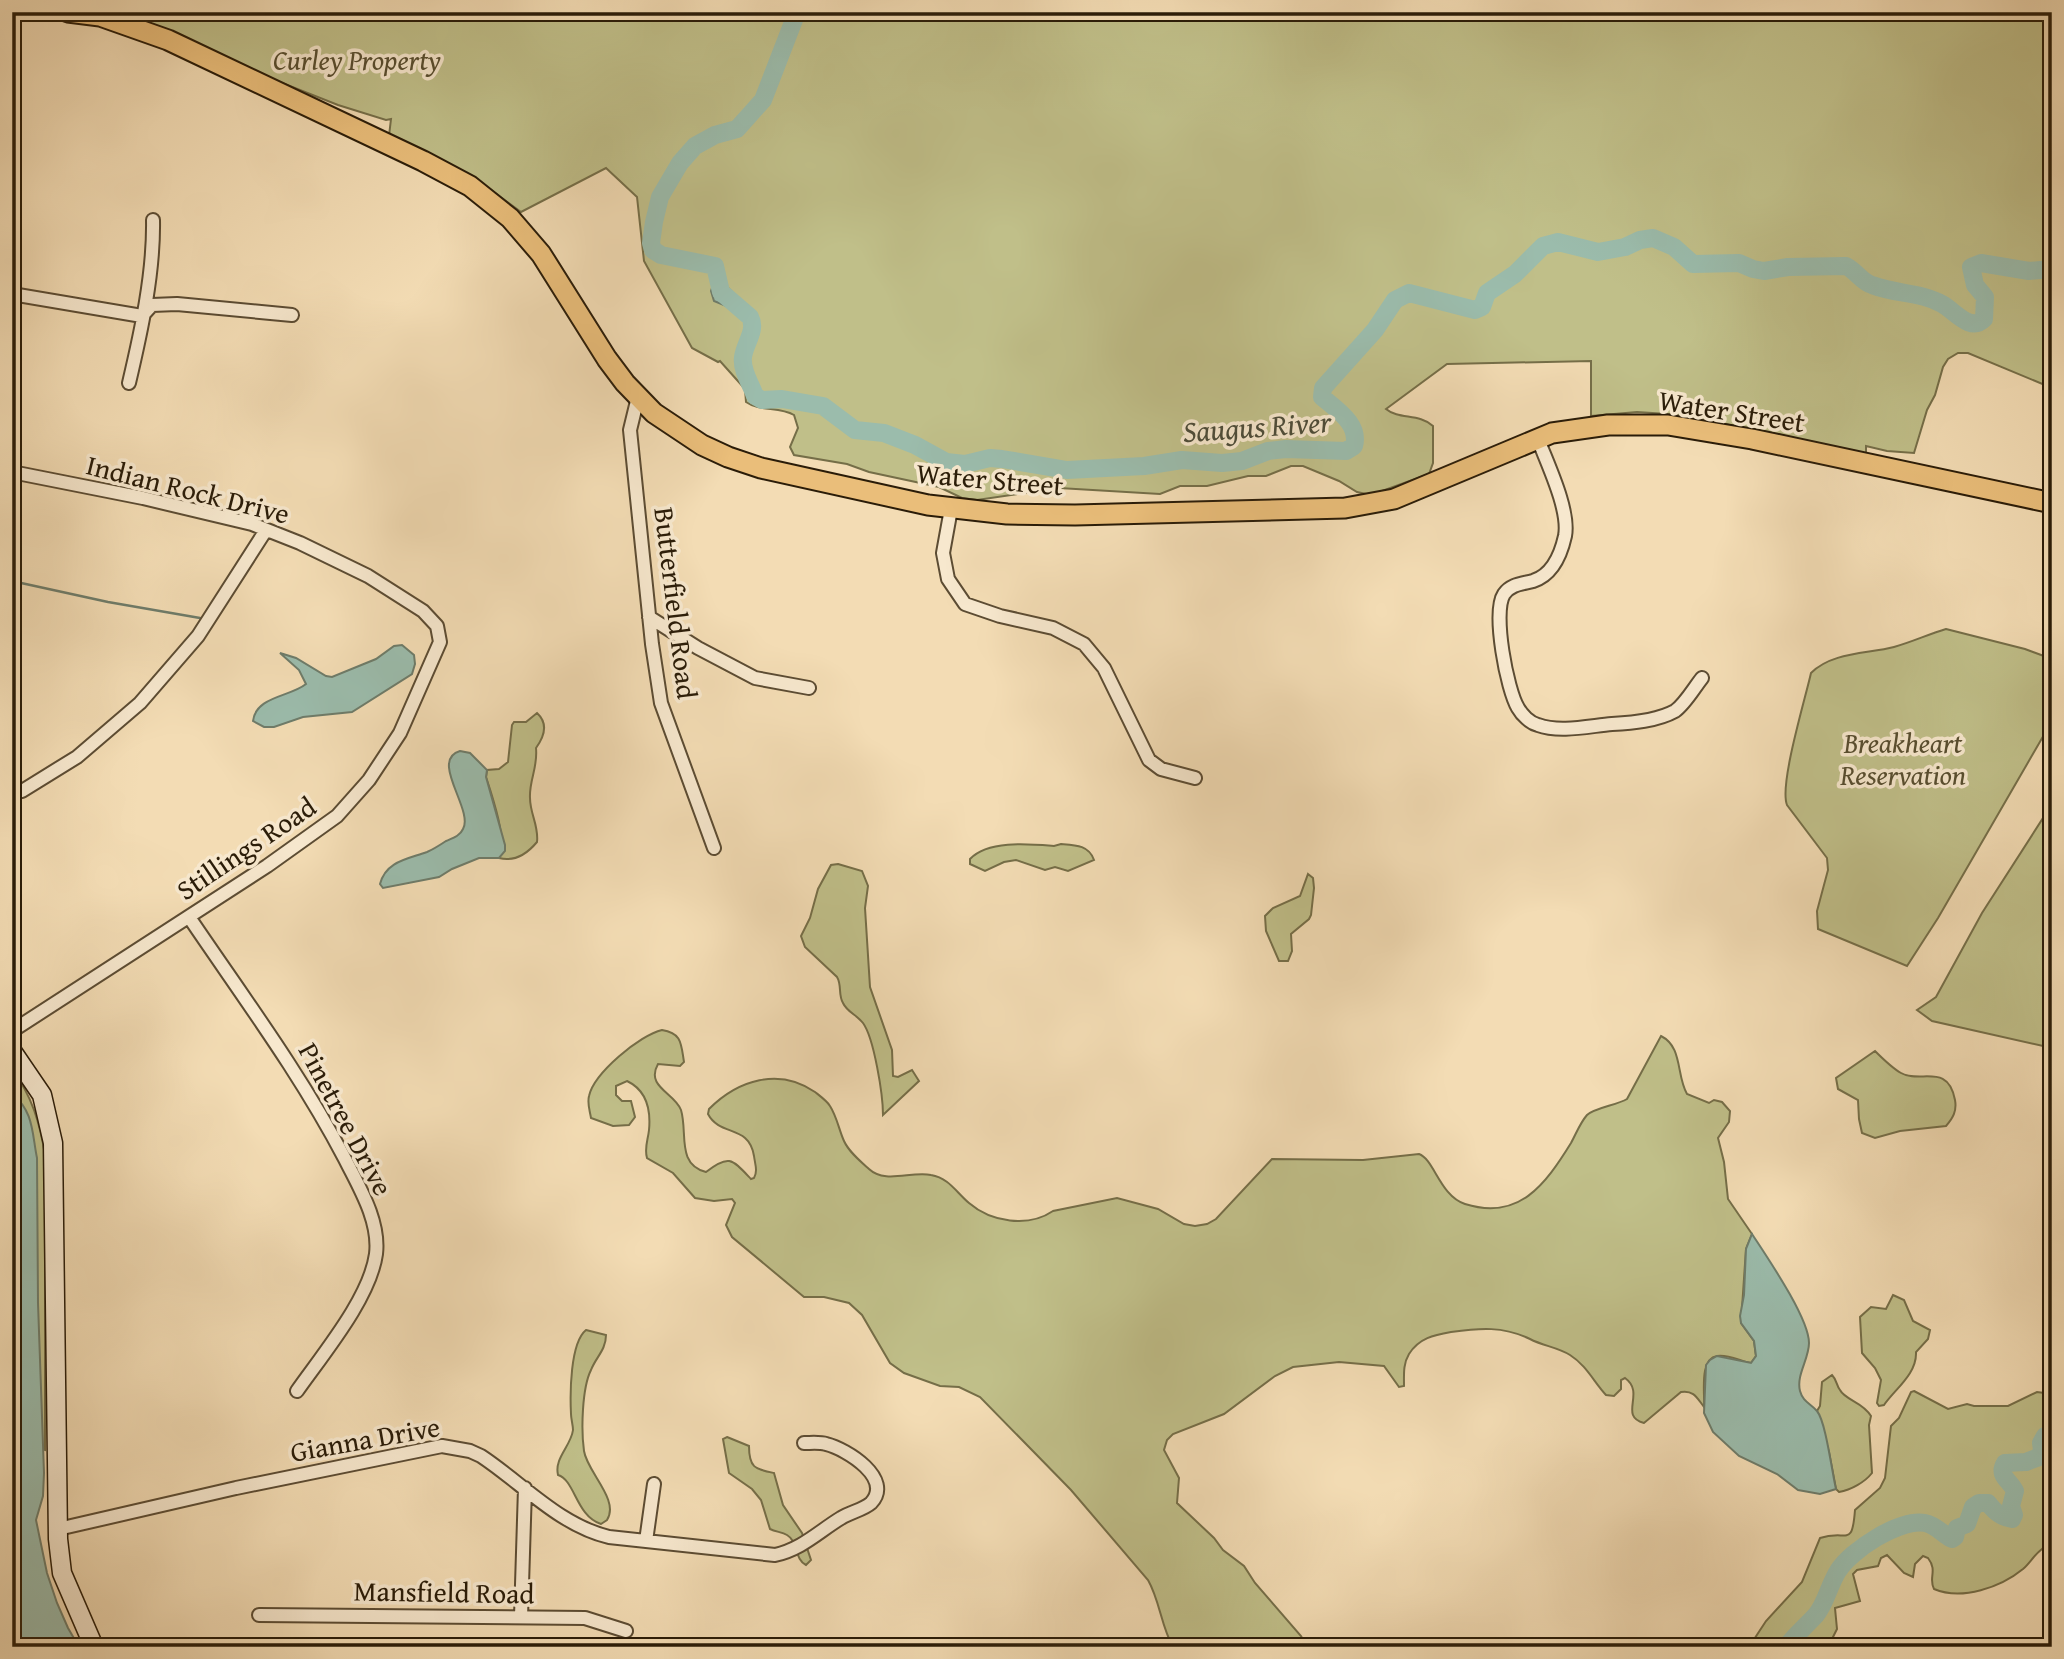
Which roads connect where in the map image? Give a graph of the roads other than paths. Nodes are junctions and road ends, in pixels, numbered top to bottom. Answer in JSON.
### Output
{"nodes":[{"id":1,"x":68,"y":12,"type":"edge"},
{"id":2,"x":153,"y":220,"type":"dead end"},
{"id":3,"x":12,"y":294,"type":"edge"},
{"id":4,"x":142,"y":316,"type":"junction"},
{"id":5,"x":292,"y":316,"type":"dead end"},
{"id":6,"x":129,"y":383,"type":"dead end"},
{"id":7,"x":638,"y":397,"type":"junction"},
{"id":8,"x":1538,"y":439,"type":"junction"},
{"id":9,"x":12,"y":472,"type":"edge"},
{"id":10,"x":2052,"y":503,"type":"edge"},
{"id":11,"x":951,"y":509,"type":"junction"},
{"id":12,"x":266,"y":530,"type":"junction"},
{"id":13,"x":649,"y":617,"type":"junction"},
{"id":14,"x":440,"y":642,"type":"joint"},
{"id":15,"x":1702,"y":678,"type":"dead end"},
{"id":16,"x":809,"y":688,"type":"dead end"},
{"id":17,"x":1195,"y":778,"type":"dead end"},
{"id":18,"x":12,"y":792,"type":"edge"},
{"id":19,"x":714,"y":848,"type":"dead end"},
{"id":20,"x":189,"y":917,"type":"junction"},
{"id":21,"x":12,"y":1031,"type":"edge"},
{"id":22,"x":12,"y":1051,"type":"edge"},
{"id":23,"x":297,"y":1391,"type":"dead end"},
{"id":24,"x":804,"y":1443,"type":"dead end"},
{"id":25,"x":654,"y":1484,"type":"dead end"},
{"id":26,"x":525,"y":1488,"type":"junction"},
{"id":27,"x":58,"y":1530,"type":"junction"},
{"id":28,"x":646,"y":1542,"type":"junction"},
{"id":29,"x":259,"y":1615,"type":"dead end"},
{"id":30,"x":521,"y":1617,"type":"junction"},
{"id":31,"x":626,"y":1631,"type":"dead end"},
{"id":32,"x":94,"y":1647,"type":"edge"}],
"edges":[{"from":1,"to":7,"type":"main road","name":"Water Street"},
{"from":2,"to":4,"type":"street"},
{"from":3,"to":4,"type":"street"},
{"from":4,"to":5,"type":"street"},
{"from":4,"to":6,"type":"street"},
{"from":7,"to":11,"type":"main road","name":"Water Street"},
{"from":7,"to":13,"type":"street","name":"Butterfield Road"},
{"from":8,"to":10,"type":"main road","name":"Water Street"},
{"from":8,"to":11,"type":"main road","name":"Water Street"},
{"from":8,"to":15,"type":"street"},
{"from":9,"to":12,"type":"street","name":"Indian Rock Drive"},
{"from":11,"to":17,"type":"street"},
{"from":12,"to":14,"type":"street","name":"Indian Rock Drive"},
{"from":12,"to":18,"type":"street"},
{"from":13,"to":16,"type":"street"},
{"from":13,"to":19,"type":"street","name":"Butterfield Road"},
{"from":14,"to":20,"type":"street","name":"Stillings Road"},
{"from":20,"to":21,"type":"street","name":"Stillings Road"},
{"from":20,"to":23,"type":"street","name":"Pinetree Drive"},
{"from":22,"to":27,"type":"main road"},
{"from":24,"to":28,"type":"street","name":"Gianna Drive"},
{"from":25,"to":28,"type":"street"},
{"from":26,"to":27,"type":"street","name":"Gianna Drive"},
{"from":26,"to":28,"type":"street","name":"Gianna Drive"},
{"from":26,"to":30,"type":"street"},
{"from":27,"to":32,"type":"main road"},
{"from":29,"to":30,"type":"street","name":"Mansfield Road"},
{"from":30,"to":31,"type":"street","name":"Mansfield Road"}]}
